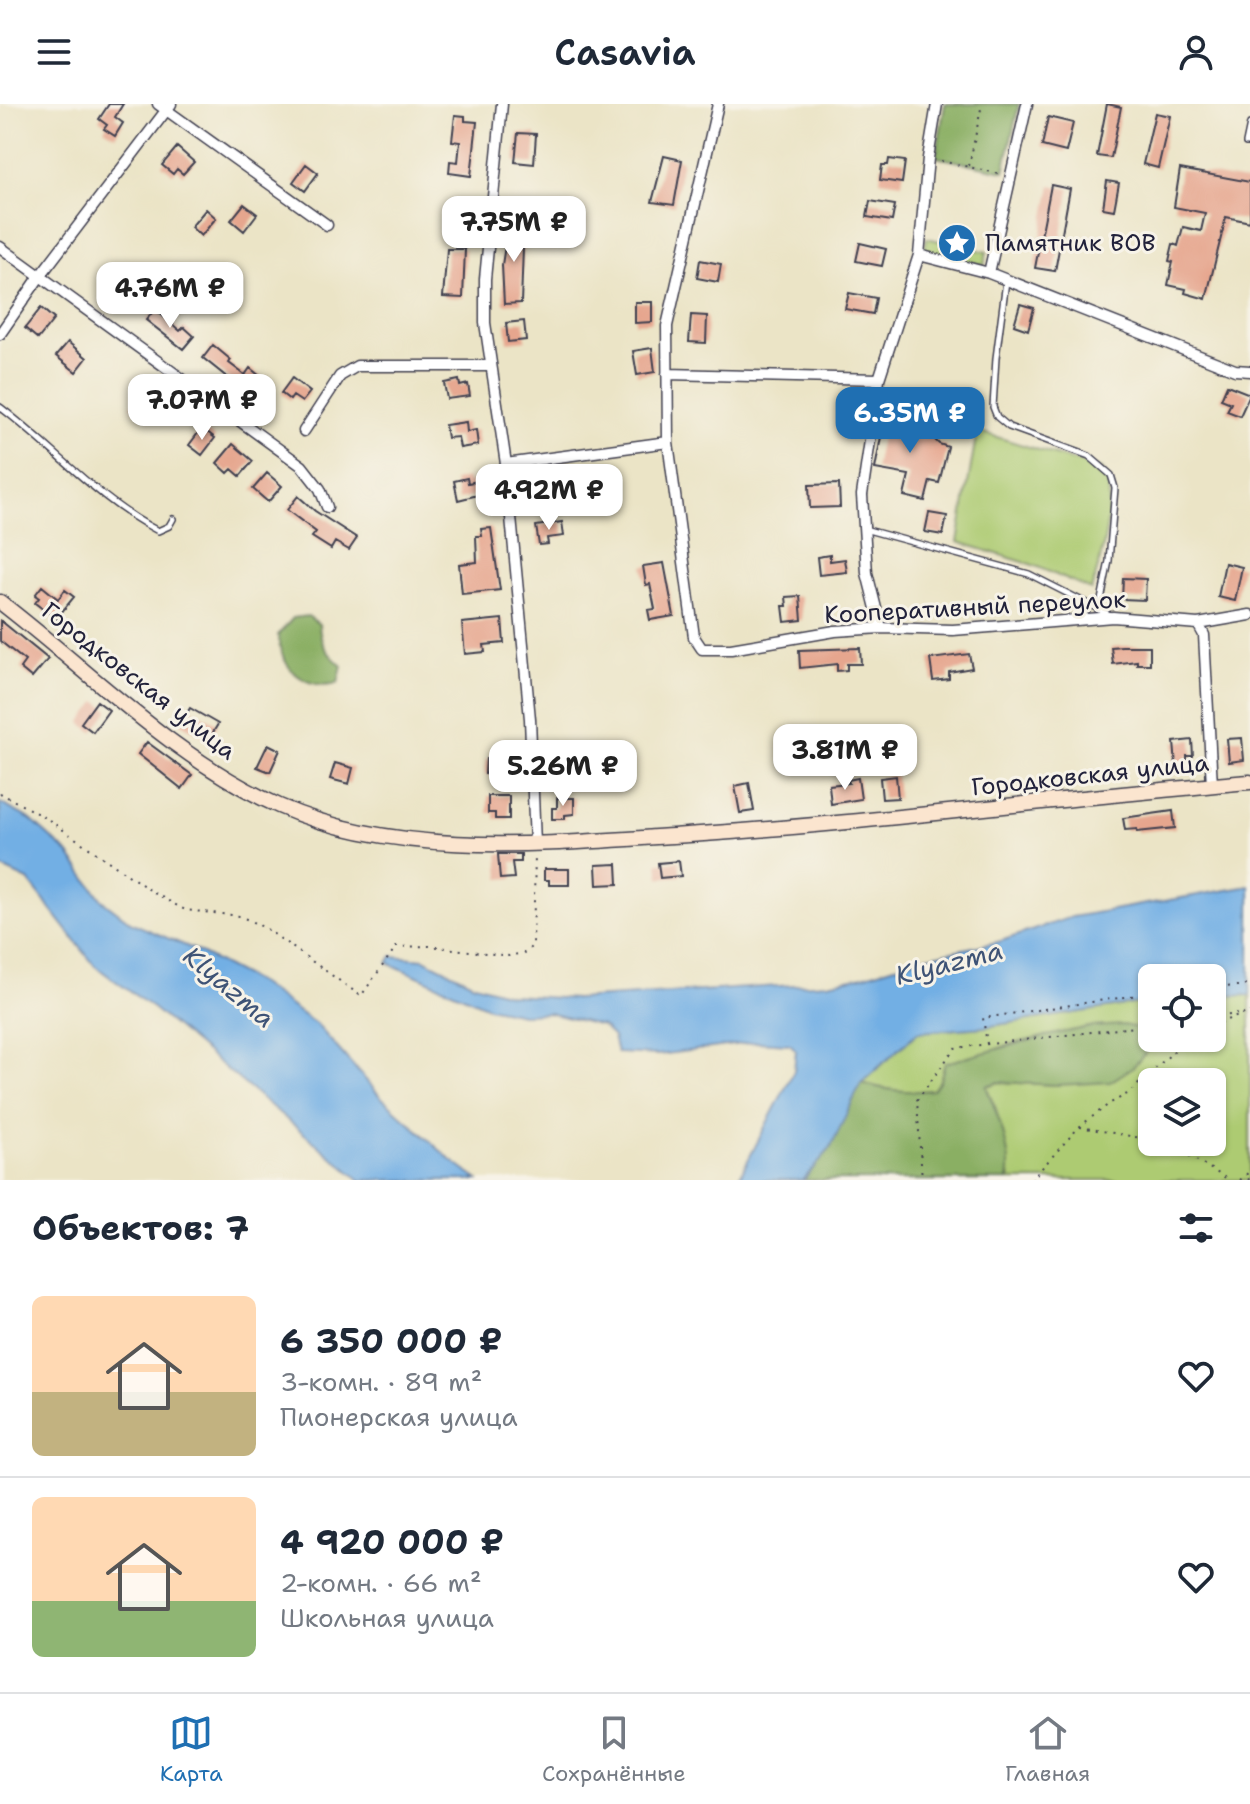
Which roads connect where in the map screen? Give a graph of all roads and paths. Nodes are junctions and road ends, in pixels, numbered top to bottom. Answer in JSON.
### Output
{"nodes":[{"id":1,"x":502,"y":104,"type":"edge"},
{"id":2,"x":718,"y":104,"type":"edge"},
{"id":3,"x":937,"y":104,"type":"edge"},
{"id":4,"x":982,"y":104,"type":"edge"},
{"id":5,"x":1027,"y":104,"type":"edge"},
{"id":6,"x":165,"y":106,"type":"edge"},
{"id":7,"x":1250,"y":124,"type":"edge"},
{"id":8,"x":1250,"y":143,"type":"edge"},
{"id":9,"x":928,"y":158,"type":"junction"},
{"id":10,"x":969,"y":167,"type":"junction"},
{"id":11,"x":1011,"y":176,"type":"junction"},
{"id":12,"x":327,"y":225,"type":"dead end"},
{"id":13,"x":0,"y":247,"type":"edge"},
{"id":14,"x":919,"y":255,"type":"junction"},
{"id":15,"x":989,"y":273,"type":"junction"},
{"id":16,"x":40,"y":276,"type":"junction"},
{"id":17,"x":1007,"y":280,"type":"junction"},
{"id":18,"x":0,"y":334,"type":"edge"},
{"id":19,"x":491,"y":366,"type":"junction"},
{"id":20,"x":1250,"y":371,"type":"edge"},
{"id":21,"x":667,"y":374,"type":"junction"},
{"id":22,"x":879,"y":379,"type":"junction"},
{"id":23,"x":0,"y":407,"type":"edge"},
{"id":24,"x":304,"y":431,"type":"dead end"},
{"id":25,"x":668,"y":442,"type":"junction"},
{"id":26,"x":506,"y":464,"type":"junction"},
{"id":27,"x":327,"y":507,"type":"dead end"},
{"id":28,"x":173,"y":519,"type":"dead end"},
{"id":29,"x":863,"y":528,"type":"junction"},
{"id":30,"x":0,"y":602,"type":"edge"},
{"id":31,"x":1099,"y":610,"type":"junction"},
{"id":32,"x":1250,"y":615,"type":"edge"},
{"id":33,"x":1113,"y":617,"type":"junction"},
{"id":34,"x":1198,"y":624,"type":"junction"},
{"id":35,"x":881,"y":628,"type":"junction"},
{"id":36,"x":1250,"y":782,"type":"edge"},
{"id":37,"x":1212,"y":785,"type":"junction"},
{"id":38,"x":0,"y":793,"type":"edge"},
{"id":39,"x":535,"y":844,"type":"junction"},
{"id":40,"x":1250,"y":985,"type":"edge"},
{"id":41,"x":1226,"y":987,"type":"edge"},
{"id":42,"x":1138,"y":995,"type":"edge"},
{"id":43,"x":1244,"y":1013,"type":"junction"},
{"id":44,"x":1250,"y":1014,"type":"edge"},
{"id":45,"x":1226,"y":1015,"type":"edge"},
{"id":46,"x":1226,"y":1020,"type":"edge"},
{"id":47,"x":1138,"y":1027,"type":"edge"},
{"id":48,"x":987,"y":1044,"type":"junction"},
{"id":49,"x":1173,"y":1052,"type":"edge"},
{"id":50,"x":1079,"y":1127,"type":"junction"},
{"id":51,"x":1138,"y":1138,"type":"edge"},
{"id":52,"x":1189,"y":1156,"type":"edge"},
{"id":53,"x":1250,"y":1171,"type":"edge"},
{"id":54,"x":922,"y":1180,"type":"edge"},
{"id":55,"x":1031,"y":1180,"type":"edge"},
{"id":56,"x":1229,"y":1180,"type":"edge"},
{"id":57,"x":1240,"y":1180,"type":"edge"}],
"edges":[{"from":1,"to":19,"type":"street"},
{"from":2,"to":21,"type":"street"},
{"from":3,"to":9,"type":"street"},
{"from":4,"to":10,"type":"path"},
{"from":5,"to":11,"type":"street"},
{"from":6,"to":12,"type":"street"},
{"from":6,"to":16,"type":"street"},
{"from":7,"to":8,"type":"lane"},
{"from":9,"to":10,"type":"path"},
{"from":9,"to":14,"type":"street"},
{"from":10,"to":11,"type":"path"},
{"from":11,"to":15,"type":"street"},
{"from":13,"to":16,"type":"street"},
{"from":14,"to":15,"type":"street"},
{"from":14,"to":22,"type":"street"},
{"from":15,"to":17,"type":"street"},
{"from":16,"to":18,"type":"street"},
{"from":16,"to":27,"type":"street"},
{"from":17,"to":20,"type":"street"},
{"from":17,"to":31,"type":"lane"},
{"from":19,"to":24,"type":"street"},
{"from":19,"to":26,"type":"street"},
{"from":21,"to":22,"type":"street"},
{"from":21,"to":25,"type":"street"},
{"from":22,"to":29,"type":"street"},
{"from":23,"to":28,"type":"lane"},
{"from":25,"to":26,"type":"street"},
{"from":25,"to":35,"type":"street","name":"Кооперативный переулок"},
{"from":26,"to":39,"type":"street"},
{"from":29,"to":31,"type":"lane"},
{"from":29,"to":35,"type":"street"},
{"from":30,"to":39,"type":"main road","name":"Городковская улица"},
{"from":31,"to":33,"type":"lane"},
{"from":32,"to":34,"type":"street","name":"Кооперативный переулок"},
{"from":33,"to":34,"type":"street","name":"Кооперативный переулок"},
{"from":33,"to":35,"type":"street","name":"Кооперативный переулок"},
{"from":34,"to":37,"type":"street"},
{"from":36,"to":37,"type":"main road","name":"Городковская улица"},
{"from":37,"to":39,"type":"main road","name":"Городковская улица"},
{"from":38,"to":39,"type":"path"},
{"from":40,"to":41,"type":"path"},
{"from":42,"to":48,"type":"path"},
{"from":43,"to":44,"type":"path"},
{"from":43,"to":45,"type":"path"},
{"from":43,"to":46,"type":"path"},
{"from":47,"to":48,"type":"path"},
{"from":48,"to":54,"type":"path"},
{"from":49,"to":50,"type":"path"},
{"from":50,"to":51,"type":"path"},
{"from":50,"to":55,"type":"path"},
{"from":52,"to":56,"type":"path"},
{"from":53,"to":57,"type":"path"}]}
